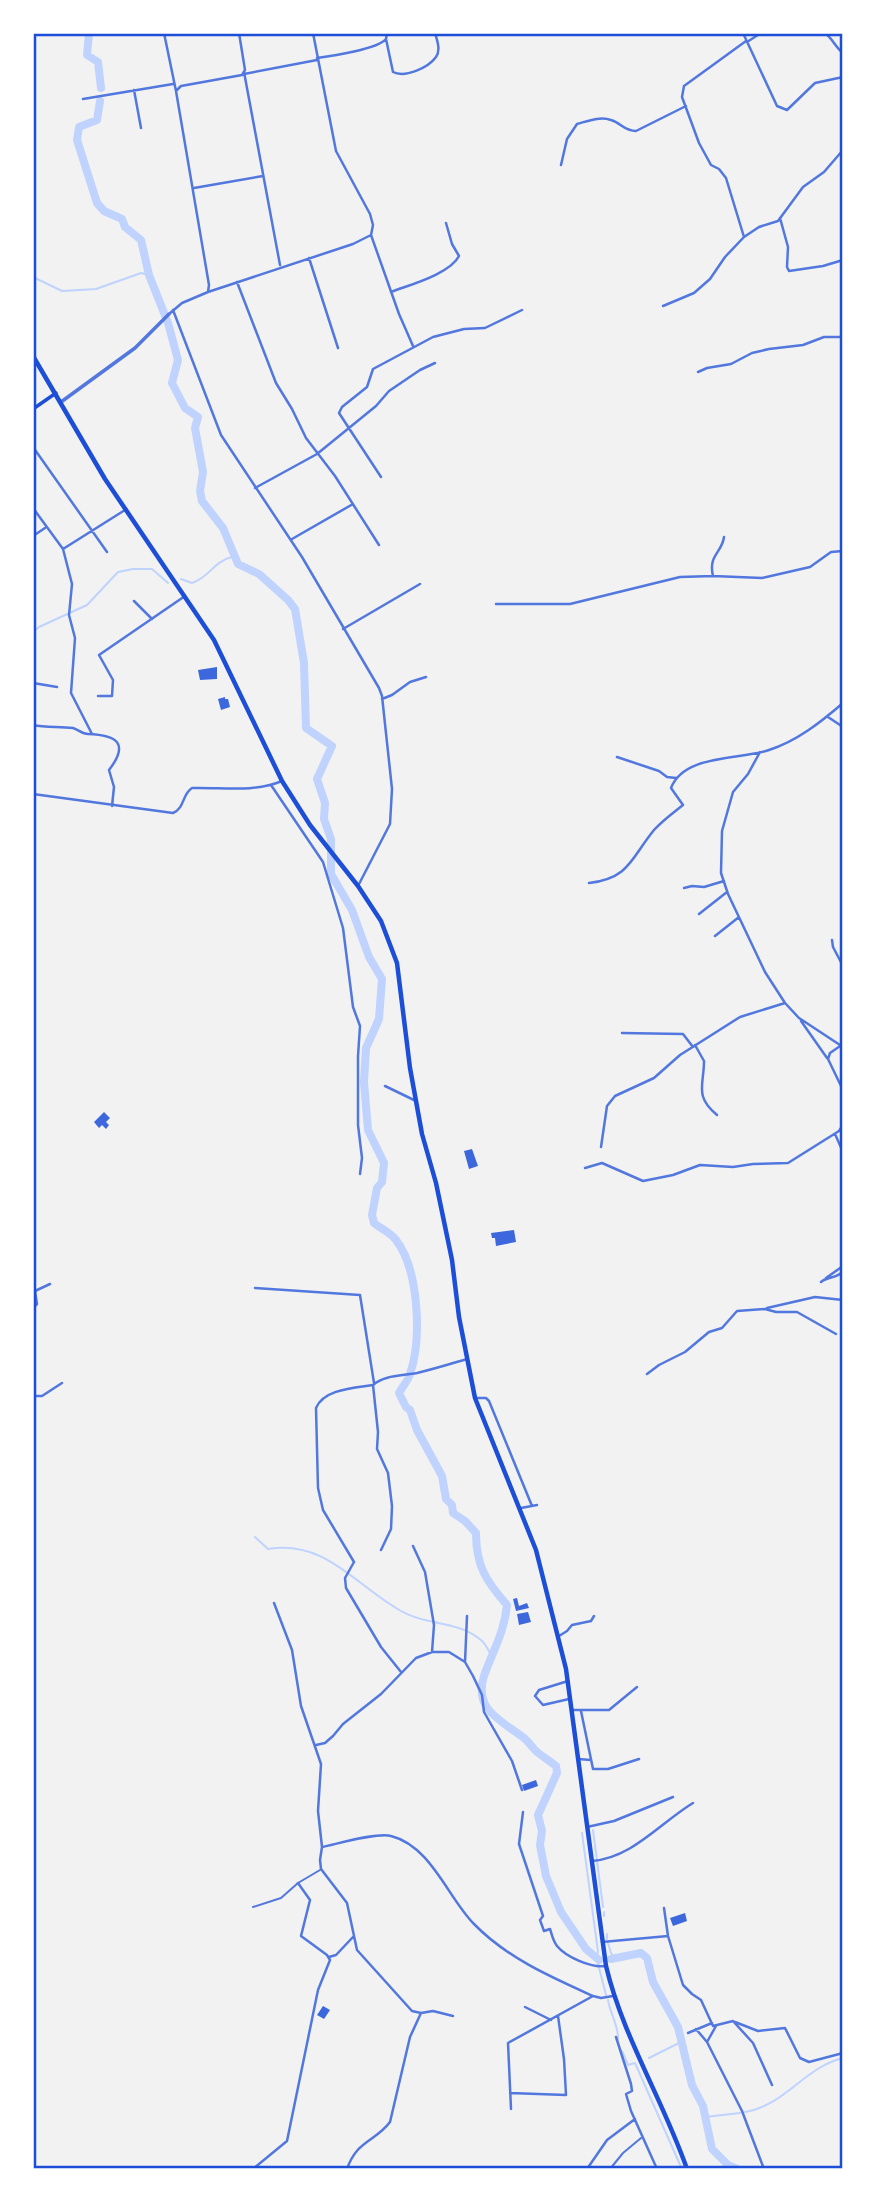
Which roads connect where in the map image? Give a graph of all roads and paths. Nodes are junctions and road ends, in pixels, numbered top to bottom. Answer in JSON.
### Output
{"nodes":[{"id":1,"x":164,"y":33,"type":"edge"},
{"id":2,"x":239,"y":33,"type":"edge"},
{"id":3,"x":313,"y":33,"type":"edge"},
{"id":4,"x":387,"y":33,"type":"edge"},
{"id":5,"x":435,"y":33,"type":"edge"},
{"id":6,"x":743,"y":33,"type":"edge"},
{"id":7,"x":761,"y":33,"type":"edge"},
{"id":8,"x":825,"y":33,"type":"edge"},
{"id":9,"x":386,"y":39,"type":"junction"},
{"id":10,"x":747,"y":41,"type":"junction"},
{"id":11,"x":843,"y":53,"type":"edge"},
{"id":12,"x":317,"y":59,"type":"junction"},
{"id":13,"x":244,"y":73,"type":"junction"},
{"id":14,"x":843,"y":77,"type":"edge"},
{"id":15,"x":173,"y":84,"type":"junction"},
{"id":16,"x":134,"y":90,"type":"junction"},
{"id":17,"x":176,"y":91,"type":"junction"},
{"id":18,"x":83,"y":99,"type":"dead end"},
{"id":19,"x":686,"y":106,"type":"junction"},
{"id":20,"x":141,"y":128,"type":"dead end"},
{"id":21,"x":843,"y":150,"type":"edge"},
{"id":22,"x":561,"y":165,"type":"dead end"},
{"id":23,"x":263,"y":176,"type":"junction"},
{"id":24,"x":193,"y":188,"type":"junction"},
{"id":25,"x":780,"y":218,"type":"junction"},
{"id":26,"x":446,"y":223,"type":"dead end"},
{"id":27,"x":371,"y":234,"type":"junction"},
{"id":28,"x":744,"y":237,"type":"junction"},
{"id":29,"x":309,"y":258,"type":"junction"},
{"id":30,"x":843,"y":260,"type":"edge"},
{"id":31,"x":280,"y":267,"type":"junction"},
{"id":32,"x":237,"y":282,"type":"junction"},
{"id":33,"x":208,"y":292,"type":"junction"},
{"id":34,"x":391,"y":292,"type":"junction"},
{"id":35,"x":663,"y":306,"type":"dead end"},
{"id":36,"x":173,"y":310,"type":"junction"},
{"id":37,"x":522,"y":310,"type":"dead end"},
{"id":38,"x":169,"y":314,"type":"joint"},
{"id":39,"x":843,"y":337,"type":"edge"},
{"id":40,"x":414,"y":346,"type":"junction"},
{"id":41,"x":338,"y":348,"type":"dead end"},
{"id":42,"x":33,"y":356,"type":"edge"},
{"id":43,"x":435,"y":363,"type":"dead end"},
{"id":44,"x":698,"y":372,"type":"dead end"},
{"id":45,"x":56,"y":393,"type":"junction"},
{"id":46,"x":61,"y":402,"type":"junction"},
{"id":47,"x":33,"y":409,"type":"edge"},
{"id":48,"x":349,"y":428,"type":"junction"},
{"id":49,"x":33,"y":447,"type":"edge"},
{"id":50,"x":317,"y":454,"type":"junction"},
{"id":51,"x":381,"y":477,"type":"dead end"},
{"id":52,"x":255,"y":488,"type":"junction"},
{"id":53,"x":353,"y":504,"type":"junction"},
{"id":54,"x":33,"y":508,"type":"edge"},
{"id":55,"x":125,"y":510,"type":"junction"},
{"id":56,"x":46,"y":527,"type":"junction"},
{"id":57,"x":91,"y":530,"type":"junction"},
{"id":58,"x":33,"y":536,"type":"edge"},
{"id":59,"x":724,"y":537,"type":"dead end"},
{"id":60,"x":291,"y":540,"type":"junction"},
{"id":61,"x":379,"y":545,"type":"dead end"},
{"id":62,"x":63,"y":549,"type":"junction"},
{"id":63,"x":843,"y":551,"type":"edge"},
{"id":64,"x":107,"y":552,"type":"dead end"},
{"id":65,"x":713,"y":576,"type":"junction"},
{"id":66,"x":420,"y":584,"type":"dead end"},
{"id":67,"x":185,"y":596,"type":"junction"},
{"id":68,"x":134,"y":601,"type":"dead end"},
{"id":69,"x":496,"y":604,"type":"dead end"},
{"id":70,"x":152,"y":619,"type":"junction"},
{"id":71,"x":343,"y":629,"type":"junction"},
{"id":72,"x":425,"y":677,"type":"dead end"},
{"id":73,"x":33,"y":683,"type":"edge"},
{"id":74,"x":57,"y":687,"type":"dead end"},
{"id":75,"x":98,"y":696,"type":"dead end"},
{"id":76,"x":382,"y":699,"type":"junction"},
{"id":77,"x":843,"y":703,"type":"edge"},
{"id":78,"x":827,"y":717,"type":"junction"},
{"id":79,"x":33,"y":725,"type":"edge"},
{"id":80,"x":843,"y":727,"type":"edge"},
{"id":81,"x":92,"y":734,"type":"junction"},
{"id":82,"x":760,"y":752,"type":"junction"},
{"id":83,"x":617,"y":757,"type":"dead end"},
{"id":84,"x":676,"y":778,"type":"junction"},
{"id":85,"x":282,"y":781,"type":"junction"},
{"id":86,"x":271,"y":785,"type":"junction"},
{"id":87,"x":33,"y":794,"type":"edge"},
{"id":88,"x":112,"y":806,"type":"junction"},
{"id":89,"x":724,"y":881,"type":"junction"},
{"id":90,"x":589,"y":883,"type":"dead end"},
{"id":91,"x":358,"y":886,"type":"junction"},
{"id":92,"x":684,"y":888,"type":"dead end"},
{"id":93,"x":727,"y":892,"type":"junction"},
{"id":94,"x":698,"y":914,"type":"dead end"},
{"id":95,"x":739,"y":917,"type":"junction"},
{"id":96,"x":715,"y":936,"type":"dead end"},
{"id":97,"x":832,"y":940,"type":"dead end"},
{"id":98,"x":843,"y":966,"type":"edge"},
{"id":99,"x":785,"y":1003,"type":"junction"},
{"id":100,"x":799,"y":1018,"type":"junction"},
{"id":101,"x":622,"y":1033,"type":"dead end"},
{"id":102,"x":841,"y":1045,"type":"edge"},
{"id":103,"x":694,"y":1046,"type":"junction"},
{"id":104,"x":828,"y":1059,"type":"junction"},
{"id":105,"x":386,"y":1086,"type":"dead end"},
{"id":106,"x":843,"y":1090,"type":"edge"},
{"id":107,"x":416,"y":1101,"type":"junction"},
{"id":108,"x":717,"y":1115,"type":"dead end"},
{"id":109,"x":843,"y":1125,"type":"edge"},
{"id":110,"x":835,"y":1134,"type":"junction"},
{"id":111,"x":601,"y":1147,"type":"dead end"},
{"id":112,"x":843,"y":1152,"type":"edge"},
{"id":113,"x":585,"y":1168,"type":"dead end"},
{"id":114,"x":360,"y":1174,"type":"dead end"},
{"id":115,"x":843,"y":1266,"type":"edge"},
{"id":116,"x":843,"y":1271,"type":"edge"},
{"id":117,"x":825,"y":1278,"type":"junction"},
{"id":118,"x":821,"y":1282,"type":"dead end"},
{"id":119,"x":50,"y":1284,"type":"dead end"},
{"id":120,"x":255,"y":1288,"type":"dead end"},
{"id":121,"x":843,"y":1300,"type":"edge"},
{"id":122,"x":33,"y":1308,"type":"edge"},
{"id":123,"x":765,"y":1309,"type":"junction"},
{"id":124,"x":836,"y":1334,"type":"dead end"},
{"id":125,"x":467,"y":1359,"type":"junction"},
{"id":126,"x":647,"y":1374,"type":"dead end"},
{"id":127,"x":62,"y":1383,"type":"dead end"},
{"id":128,"x":374,"y":1384,"type":"junction"},
{"id":129,"x":33,"y":1396,"type":"edge"},
{"id":130,"x":475,"y":1398,"type":"junction"},
{"id":131,"x":537,"y":1505,"type":"dead end"},
{"id":132,"x":532,"y":1506,"type":"junction"},
{"id":133,"x":521,"y":1508,"type":"junction"},
{"id":134,"x":413,"y":1546,"type":"dead end"},
{"id":135,"x":381,"y":1549,"type":"dead end"},
{"id":136,"x":274,"y":1603,"type":"dead end"},
{"id":137,"x":467,"y":1616,"type":"dead end"},
{"id":138,"x":594,"y":1616,"type":"dead end"},
{"id":139,"x":559,"y":1636,"type":"junction"},
{"id":140,"x":432,"y":1652,"type":"junction"},
{"id":141,"x":465,"y":1662,"type":"junction"},
{"id":142,"x":401,"y":1672,"type":"junction"},
{"id":143,"x":568,"y":1681,"type":"junction"},
{"id":144,"x":637,"y":1688,"type":"dead end"},
{"id":145,"x":571,"y":1698,"type":"junction"},
{"id":146,"x":573,"y":1710,"type":"junction"},
{"id":147,"x":581,"y":1711,"type":"junction"},
{"id":148,"x":316,"y":1745,"type":"junction"},
{"id":149,"x":578,"y":1759,"type":"junction"},
{"id":150,"x":639,"y":1759,"type":"dead end"},
{"id":151,"x":591,"y":1760,"type":"junction"},
{"id":152,"x":522,"y":1790,"type":"dead end"},
{"id":153,"x":673,"y":1797,"type":"dead end"},
{"id":154,"x":693,"y":1803,"type":"dead end"},
{"id":155,"x":523,"y":1812,"type":"dead end"},
{"id":156,"x":587,"y":1827,"type":"junction"},
{"id":157,"x":323,"y":1847,"type":"junction"},
{"id":158,"x":595,"y":1861,"type":"junction"},
{"id":159,"x":321,"y":1869,"type":"junction"},
{"id":160,"x":298,"y":1883,"type":"junction"},
{"id":161,"x":253,"y":1907,"type":"dead end"},
{"id":162,"x":664,"y":1908,"type":"dead end"},
{"id":163,"x":668,"y":1936,"type":"junction"},
{"id":164,"x":354,"y":1937,"type":"junction"},
{"id":165,"x":602,"y":1942,"type":"junction"},
{"id":166,"x":329,"y":1957,"type":"junction"},
{"id":167,"x":601,"y":1967,"type":"junction"},
{"id":168,"x":593,"y":1996,"type":"junction"},
{"id":169,"x":613,"y":1996,"type":"junction"},
{"id":170,"x":525,"y":2007,"type":"dead end"},
{"id":171,"x":421,"y":2013,"type":"junction"},
{"id":172,"x":453,"y":2016,"type":"dead end"},
{"id":173,"x":558,"y":2016,"type":"junction"},
{"id":174,"x":551,"y":2020,"type":"junction"},
{"id":175,"x":735,"y":2022,"type":"junction"},
{"id":176,"x":714,"y":2025,"type":"junction"},
{"id":177,"x":696,"y":2029,"type":"junction"},
{"id":178,"x":688,"y":2033,"type":"dead end"},
{"id":179,"x":615,"y":2037,"type":"dead end"},
{"id":180,"x":707,"y":2042,"type":"junction"},
{"id":181,"x":843,"y":2053,"type":"edge"},
{"id":182,"x":772,"y":2085,"type":"dead end"},
{"id":183,"x":509,"y":2092,"type":"junction"},
{"id":184,"x":511,"y":2109,"type":"dead end"},
{"id":185,"x":635,"y":2119,"type":"junction"},
{"id":186,"x":643,"y":2136,"type":"junction"},
{"id":187,"x":253,"y":2169,"type":"edge"},
{"id":188,"x":347,"y":2169,"type":"edge"},
{"id":189,"x":587,"y":2169,"type":"edge"},
{"id":190,"x":610,"y":2169,"type":"edge"},
{"id":191,"x":657,"y":2169,"type":"edge"},
{"id":192,"x":687,"y":2169,"type":"edge"},
{"id":193,"x":764,"y":2169,"type":"edge"}],
"edges":[{"from":1,"to":15,"type":"street"},
{"from":2,"to":13,"type":"street"},
{"from":3,"to":12,"type":"street"},
{"from":4,"to":9,"type":"street"},
{"from":5,"to":9,"type":"street"},
{"from":6,"to":10,"type":"street"},
{"from":7,"to":10,"type":"street"},
{"from":8,"to":11,"type":"street"},
{"from":9,"to":12,"type":"street"},
{"from":10,"to":14,"type":"street"},
{"from":10,"to":19,"type":"street"},
{"from":12,"to":13,"type":"street"},
{"from":12,"to":27,"type":"street"},
{"from":13,"to":17,"type":"street"},
{"from":13,"to":23,"type":"street"},
{"from":15,"to":16,"type":"street"},
{"from":15,"to":17,"type":"street"},
{"from":16,"to":18,"type":"street"},
{"from":16,"to":20,"type":"street"},
{"from":17,"to":24,"type":"street"},
{"from":19,"to":22,"type":"street"},
{"from":19,"to":28,"type":"street"},
{"from":21,"to":25,"type":"street"},
{"from":23,"to":24,"type":"street"},
{"from":23,"to":31,"type":"street"},
{"from":24,"to":33,"type":"street"},
{"from":25,"to":28,"type":"street"},
{"from":25,"to":30,"type":"street"},
{"from":26,"to":34,"type":"street"},
{"from":27,"to":29,"type":"street"},
{"from":27,"to":34,"type":"street"},
{"from":28,"to":35,"type":"street"},
{"from":29,"to":31,"type":"street"},
{"from":29,"to":41,"type":"street"},
{"from":31,"to":32,"type":"street"},
{"from":32,"to":33,"type":"street"},
{"from":32,"to":50,"type":"street"},
{"from":33,"to":36,"type":"street"},
{"from":34,"to":40,"type":"street"},
{"from":36,"to":38,"type":"street"},
{"from":36,"to":52,"type":"street"},
{"from":37,"to":40,"type":"street"},
{"from":38,"to":46,"type":"street"},
{"from":39,"to":44,"type":"street"},
{"from":40,"to":48,"type":"street"},
{"from":42,"to":45,"type":"highway"},
{"from":43,"to":48,"type":"street"},
{"from":45,"to":46,"type":"highway"},
{"from":45,"to":47,"type":"main road"},
{"from":46,"to":55,"type":"highway"},
{"from":48,"to":50,"type":"street"},
{"from":48,"to":51,"type":"street"},
{"from":49,"to":57,"type":"street"},
{"from":50,"to":52,"type":"street"},
{"from":50,"to":53,"type":"street"},
{"from":52,"to":60,"type":"street"},
{"from":53,"to":60,"type":"street"},
{"from":53,"to":61,"type":"street"},
{"from":54,"to":56,"type":"street"},
{"from":55,"to":57,"type":"street"},
{"from":55,"to":67,"type":"highway"},
{"from":56,"to":58,"type":"street"},
{"from":56,"to":62,"type":"street"},
{"from":57,"to":62,"type":"street"},
{"from":57,"to":64,"type":"street"},
{"from":59,"to":65,"type":"street"},
{"from":60,"to":71,"type":"street"},
{"from":62,"to":81,"type":"street"},
{"from":63,"to":65,"type":"street"},
{"from":65,"to":69,"type":"street"},
{"from":66,"to":71,"type":"street"},
{"from":67,"to":70,"type":"street"},
{"from":67,"to":85,"type":"highway"},
{"from":68,"to":70,"type":"street"},
{"from":70,"to":75,"type":"street"},
{"from":71,"to":76,"type":"street"},
{"from":72,"to":76,"type":"street"},
{"from":73,"to":74,"type":"street"},
{"from":76,"to":91,"type":"street"},
{"from":77,"to":78,"type":"street"},
{"from":78,"to":80,"type":"street"},
{"from":78,"to":82,"type":"street"},
{"from":79,"to":81,"type":"street"},
{"from":81,"to":88,"type":"street"},
{"from":82,"to":84,"type":"street"},
{"from":82,"to":89,"type":"street"},
{"from":83,"to":84,"type":"street"},
{"from":84,"to":90,"type":"street"},
{"from":85,"to":86,"type":"street"},
{"from":85,"to":91,"type":"highway"},
{"from":86,"to":88,"type":"street"},
{"from":86,"to":114,"type":"street"},
{"from":87,"to":88,"type":"street"},
{"from":89,"to":92,"type":"street"},
{"from":89,"to":93,"type":"street"},
{"from":91,"to":107,"type":"highway"},
{"from":93,"to":94,"type":"street"},
{"from":93,"to":95,"type":"street"},
{"from":95,"to":96,"type":"street"},
{"from":95,"to":99,"type":"street"},
{"from":97,"to":98,"type":"street"},
{"from":99,"to":100,"type":"street"},
{"from":99,"to":103,"type":"street"},
{"from":100,"to":102,"type":"street"},
{"from":100,"to":104,"type":"street"},
{"from":101,"to":103,"type":"street"},
{"from":102,"to":104,"type":"street"},
{"from":103,"to":108,"type":"street"},
{"from":103,"to":111,"type":"street"},
{"from":104,"to":106,"type":"street"},
{"from":105,"to":107,"type":"street"},
{"from":107,"to":125,"type":"highway"},
{"from":109,"to":110,"type":"street"},
{"from":110,"to":112,"type":"street"},
{"from":110,"to":113,"type":"street"},
{"from":115,"to":117,"type":"street"},
{"from":116,"to":117,"type":"street"},
{"from":117,"to":118,"type":"street"},
{"from":119,"to":122,"type":"street"},
{"from":120,"to":128,"type":"street"},
{"from":121,"to":123,"type":"street"},
{"from":123,"to":124,"type":"street"},
{"from":123,"to":126,"type":"street"},
{"from":125,"to":128,"type":"street"},
{"from":125,"to":130,"type":"highway"},
{"from":127,"to":129,"type":"street"},
{"from":128,"to":135,"type":"street"},
{"from":128,"to":142,"type":"street"},
{"from":130,"to":132,"type":"street"},
{"from":130,"to":133,"type":"highway"},
{"from":131,"to":132,"type":"street"},
{"from":132,"to":133,"type":"street"},
{"from":133,"to":139,"type":"highway"},
{"from":134,"to":140,"type":"street"},
{"from":136,"to":148,"type":"street"},
{"from":137,"to":141,"type":"street"},
{"from":138,"to":139,"type":"street"},
{"from":139,"to":143,"type":"highway"},
{"from":140,"to":141,"type":"street"},
{"from":140,"to":142,"type":"street"},
{"from":141,"to":152,"type":"street"},
{"from":142,"to":148,"type":"street"},
{"from":143,"to":145,"type":"highway"},
{"from":143,"to":145,"type":"street"},
{"from":144,"to":147,"type":"street"},
{"from":145,"to":146,"type":"highway"},
{"from":146,"to":147,"type":"street"},
{"from":146,"to":149,"type":"highway"},
{"from":147,"to":151,"type":"street"},
{"from":148,"to":157,"type":"street"},
{"from":149,"to":151,"type":"street"},
{"from":149,"to":156,"type":"highway"},
{"from":150,"to":151,"type":"street"},
{"from":153,"to":156,"type":"street"},
{"from":154,"to":158,"type":"street"},
{"from":155,"to":167,"type":"street"},
{"from":156,"to":158,"type":"highway"},
{"from":157,"to":159,"type":"street"},
{"from":157,"to":168,"type":"street"},
{"from":158,"to":165,"type":"highway"},
{"from":159,"to":160,"type":"lane"},
{"from":159,"to":164,"type":"street"},
{"from":160,"to":161,"type":"lane"},
{"from":160,"to":166,"type":"street"},
{"from":162,"to":163,"type":"street"},
{"from":163,"to":165,"type":"street"},
{"from":163,"to":176,"type":"street"},
{"from":164,"to":166,"type":"street"},
{"from":164,"to":171,"type":"street"},
{"from":165,"to":167,"type":"highway"},
{"from":166,"to":187,"type":"street"},
{"from":167,"to":169,"type":"highway"},
{"from":168,"to":169,"type":"street"},
{"from":168,"to":173,"type":"street"},
{"from":169,"to":192,"type":"highway"},
{"from":170,"to":174,"type":"street"},
{"from":171,"to":172,"type":"street"},
{"from":171,"to":188,"type":"street"},
{"from":173,"to":174,"type":"street"},
{"from":173,"to":183,"type":"street"},
{"from":174,"to":183,"type":"street"},
{"from":175,"to":176,"type":"street"},
{"from":175,"to":181,"type":"street"},
{"from":175,"to":182,"type":"street"},
{"from":176,"to":177,"type":"street"},
{"from":176,"to":180,"type":"street"},
{"from":177,"to":178,"type":"street"},
{"from":177,"to":180,"type":"street"},
{"from":179,"to":185,"type":"street"},
{"from":180,"to":193,"type":"street"},
{"from":183,"to":184,"type":"street"},
{"from":185,"to":186,"type":"street"},
{"from":185,"to":189,"type":"street"},
{"from":186,"to":190,"type":"lane"},
{"from":186,"to":191,"type":"street"}]}
